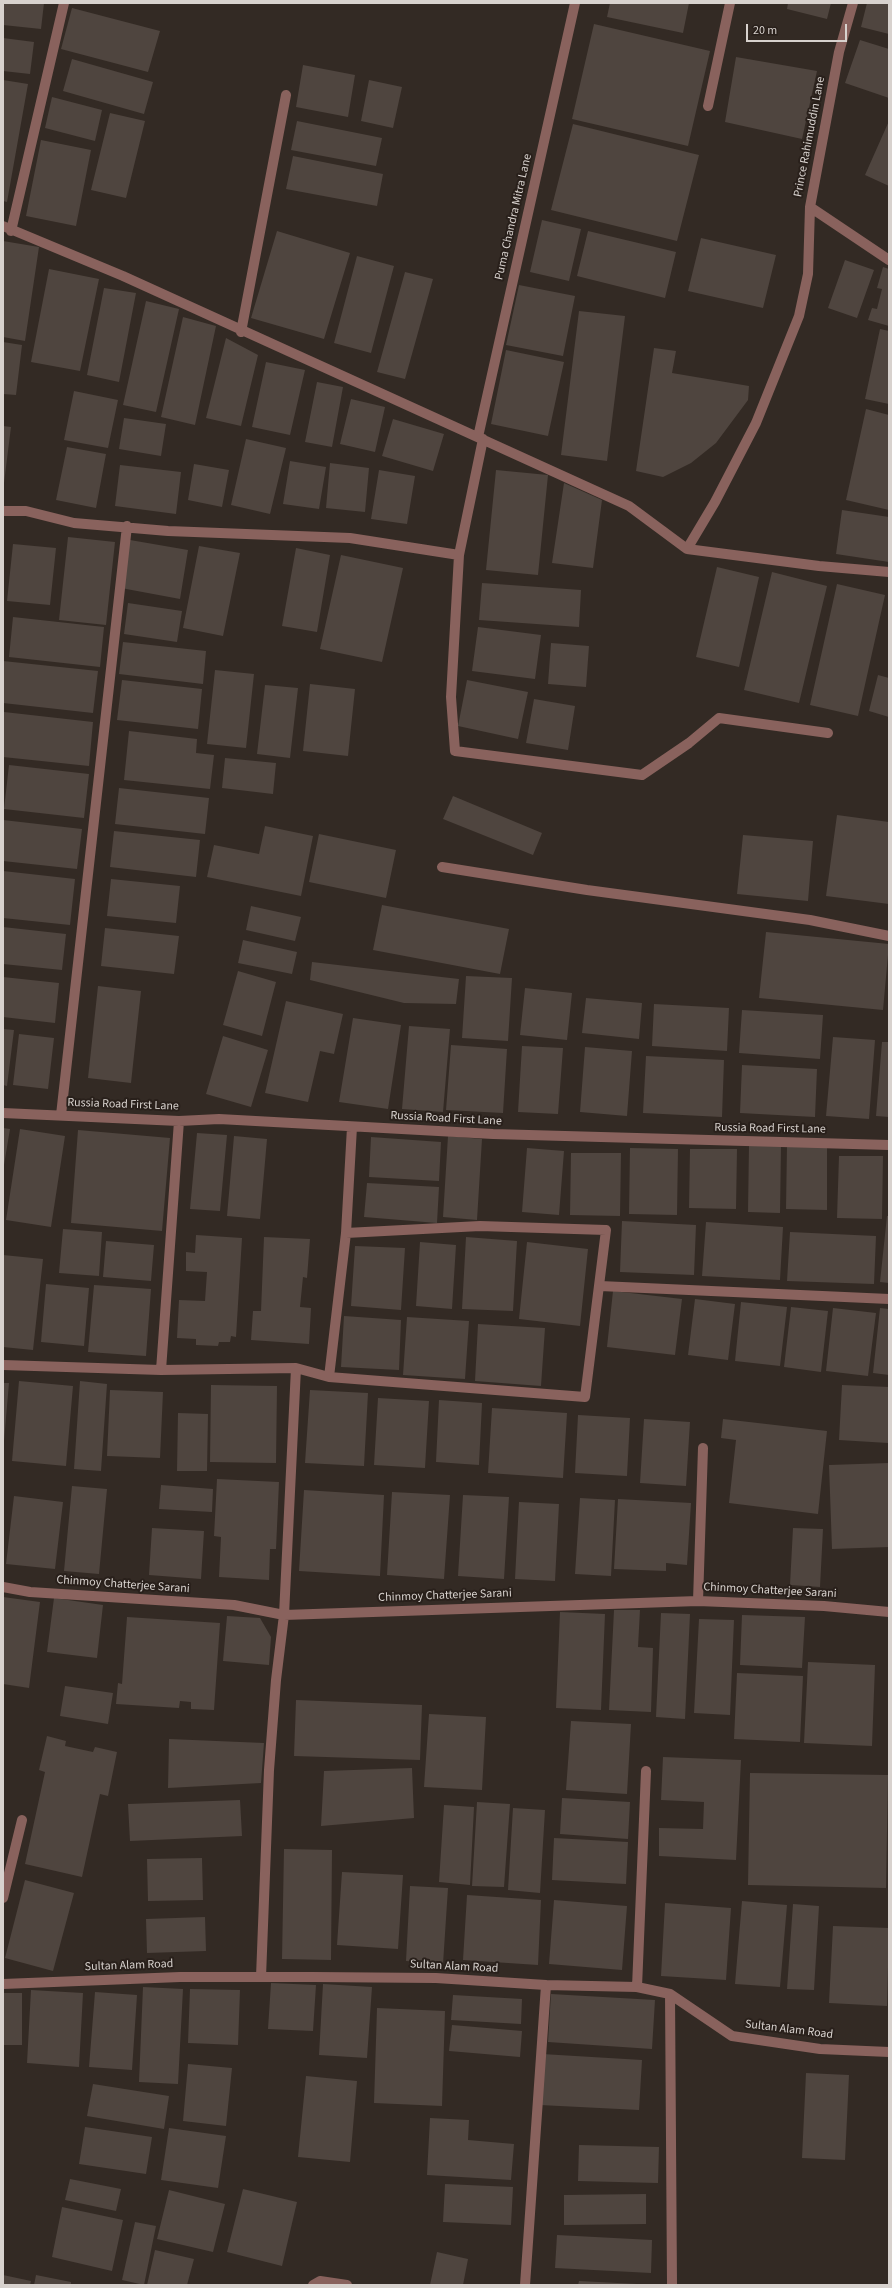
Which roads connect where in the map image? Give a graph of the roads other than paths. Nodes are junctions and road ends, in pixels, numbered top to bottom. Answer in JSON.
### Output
{"nodes":[{"id":1,"x":64,"y":3,"type":"edge"},
{"id":2,"x":576,"y":3,"type":"edge"},
{"id":3,"x":730,"y":3,"type":"edge"},
{"id":4,"x":853,"y":3,"type":"edge"},
{"id":5,"x":286,"y":95,"type":"dead end"},
{"id":6,"x":708,"y":106,"type":"dead end"},
{"id":7,"x":810,"y":207,"type":"junction"},
{"id":8,"x":7,"y":228,"type":"edge"},
{"id":9,"x":889,"y":260,"type":"edge"},
{"id":10,"x":241,"y":332,"type":"junction"},
{"id":11,"x":480,"y":438,"type":"junction"},
{"id":12,"x":3,"y":511,"type":"edge"},
{"id":13,"x":127,"y":526,"type":"junction"},
{"id":14,"x":687,"y":549,"type":"junction"},
{"id":15,"x":459,"y":555,"type":"junction"},
{"id":16,"x":889,"y":572,"type":"edge"},
{"id":17,"x":828,"y":733,"type":"dead end"},
{"id":18,"x":442,"y":867,"type":"dead end"},
{"id":19,"x":889,"y":936,"type":"edge"},
{"id":20,"x":3,"y":1112,"type":"edge"},
{"id":21,"x":61,"y":1115,"type":"junction"},
{"id":22,"x":180,"y":1121,"type":"junction"},
{"id":23,"x":352,"y":1127,"type":"junction"},
{"id":24,"x":889,"y":1144,"type":"edge"},
{"id":25,"x":346,"y":1233,"type":"junction"},
{"id":26,"x":600,"y":1286,"type":"junction"},
{"id":27,"x":889,"y":1300,"type":"edge"},
{"id":28,"x":3,"y":1365,"type":"edge"},
{"id":29,"x":296,"y":1368,"type":"junction"},
{"id":30,"x":161,"y":1370,"type":"junction"},
{"id":31,"x":329,"y":1377,"type":"junction"},
{"id":32,"x":704,"y":1448,"type":"dead end"},
{"id":33,"x":3,"y":1587,"type":"edge"},
{"id":34,"x":698,"y":1601,"type":"junction"},
{"id":35,"x":889,"y":1612,"type":"edge"},
{"id":36,"x":284,"y":1615,"type":"junction"},
{"id":37,"x":646,"y":1771,"type":"dead end"},
{"id":38,"x":22,"y":1820,"type":"dead end"},
{"id":39,"x":3,"y":1898,"type":"edge"},
{"id":40,"x":261,"y":1977,"type":"junction"},
{"id":41,"x":3,"y":1984,"type":"edge"},
{"id":42,"x":546,"y":1985,"type":"junction"},
{"id":43,"x":637,"y":1987,"type":"junction"},
{"id":44,"x":670,"y":1994,"type":"junction"},
{"id":45,"x":889,"y":2052,"type":"edge"},
{"id":46,"x":313,"y":2285,"type":"edge"},
{"id":47,"x":347,"y":2285,"type":"edge"},
{"id":48,"x":525,"y":2285,"type":"edge"},
{"id":49,"x":672,"y":2285,"type":"edge"}],
"edges":[{"from":1,"to":8,"type":"street"},
{"from":2,"to":11,"type":"street","name":"Puma Chandra Mitra Lane"},
{"from":3,"to":6,"type":"street"},
{"from":4,"to":7,"type":"street","name":"Prince Rahimuddin Lane"},
{"from":5,"to":10,"type":"street"},
{"from":7,"to":9,"type":"street","name":"Prince Rahimuddin Lane"},
{"from":7,"to":14,"type":"street"},
{"from":8,"to":10,"type":"street"},
{"from":10,"to":11,"type":"street"},
{"from":11,"to":14,"type":"street"},
{"from":11,"to":15,"type":"street","name":"Puma Chandra Mitra Lane"},
{"from":12,"to":13,"type":"street"},
{"from":13,"to":15,"type":"street"},
{"from":13,"to":21,"type":"street"},
{"from":14,"to":16,"type":"street"},
{"from":15,"to":17,"type":"street","name":"Puma Chandra Mitra Lane"},
{"from":18,"to":19,"type":"street"},
{"from":20,"to":21,"type":"street","name":"Russia Road First Lane"},
{"from":21,"to":22,"type":"street","name":"Russia Road First Lane"},
{"from":22,"to":23,"type":"street","name":"Russia Road First Lane"},
{"from":22,"to":30,"type":"street"},
{"from":23,"to":24,"type":"street","name":"Russia Road First Lane"},
{"from":23,"to":25,"type":"street"},
{"from":25,"to":26,"type":"street"},
{"from":25,"to":31,"type":"street"},
{"from":26,"to":27,"type":"street"},
{"from":26,"to":31,"type":"street"},
{"from":28,"to":30,"type":"street"},
{"from":29,"to":30,"type":"street"},
{"from":29,"to":31,"type":"street"},
{"from":29,"to":36,"type":"street"},
{"from":32,"to":34,"type":"street"},
{"from":33,"to":36,"type":"street","name":"Chinmoy Chatterjee Sarani"},
{"from":34,"to":35,"type":"street","name":"Chinmoy Chatterjee Sarani"},
{"from":34,"to":36,"type":"street","name":"Chinmoy Chatterjee Sarani"},
{"from":36,"to":40,"type":"street"},
{"from":37,"to":43,"type":"street"},
{"from":38,"to":39,"type":"street"},
{"from":40,"to":41,"type":"street","name":"Sultan Alam Road"},
{"from":40,"to":42,"type":"street","name":"Sultan Alam Road"},
{"from":42,"to":43,"type":"street","name":"Sultan Alam Road"},
{"from":42,"to":48,"type":"street"},
{"from":43,"to":44,"type":"street","name":"Sultan Alam Road"},
{"from":44,"to":45,"type":"street","name":"Sultan Alam Road"},
{"from":44,"to":49,"type":"street"},
{"from":46,"to":47,"type":"street"}]}
